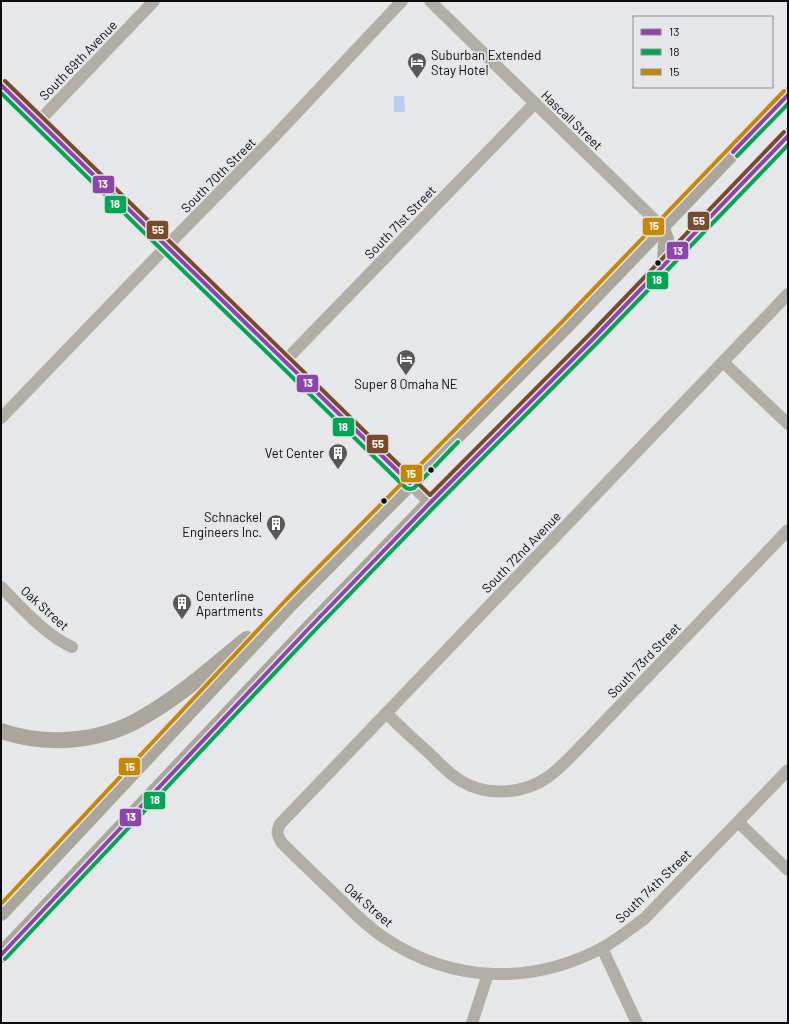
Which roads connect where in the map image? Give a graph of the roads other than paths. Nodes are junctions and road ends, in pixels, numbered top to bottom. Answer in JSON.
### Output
{"nodes":[{"id":1,"x":154,"y":1,"type":"edge"},
{"id":2,"x":402,"y":1,"type":"edge"},
{"id":3,"x":430,"y":1,"type":"edge"},
{"id":4,"x":1,"y":85,"type":"edge"},
{"id":5,"x":788,"y":95,"type":"edge"},
{"id":6,"x":535,"y":103,"type":"junction"},
{"id":7,"x":39,"y":122,"type":"junction"},
{"id":8,"x":788,"y":136,"type":"edge"},
{"id":9,"x":661,"y":226,"type":"junction"},
{"id":10,"x":167,"y":246,"type":"junction"},
{"id":11,"x":665,"y":265,"type":"junction"},
{"id":12,"x":788,"y":294,"type":"edge"},
{"id":13,"x":285,"y":361,"type":"junction"},
{"id":14,"x":723,"y":362,"type":"junction"},
{"id":15,"x":1,"y":418,"type":"edge"},
{"id":16,"x":788,"y":424,"type":"edge"},
{"id":17,"x":410,"y":483,"type":"junction"},
{"id":18,"x":430,"y":503,"type":"junction"},
{"id":19,"x":788,"y":530,"type":"edge"},
{"id":20,"x":1,"y":587,"type":"edge"},
{"id":21,"x":290,"y":604,"type":"junction"},
{"id":22,"x":72,"y":648,"type":"dead end"},
{"id":23,"x":386,"y":713,"type":"junction"},
{"id":24,"x":1,"y":731,"type":"edge"},
{"id":25,"x":788,"y":770,"type":"edge"},
{"id":26,"x":738,"y":822,"type":"junction"},
{"id":27,"x":277,"y":830,"type":"joint"},
{"id":28,"x":788,"y":870,"type":"edge"},
{"id":29,"x":1,"y":913,"type":"edge"},
{"id":30,"x":602,"y":948,"type":"junction"},
{"id":31,"x":1,"y":956,"type":"edge"},
{"id":32,"x":488,"y":974,"type":"junction"},
{"id":33,"x":472,"y":1023,"type":"edge"},
{"id":34,"x":637,"y":1023,"type":"edge"}],
"edges":[{"from":1,"to":7,"type":"street","name":"South 69th Avenue"},
{"from":2,"to":10,"type":"street","name":"South 70th Street"},
{"from":3,"to":6,"type":"street","name":"Hascall Street"},
{"from":4,"to":7,"type":"street"},
{"from":5,"to":9,"type":"main road"},
{"from":6,"to":9,"type":"street","name":"Hascall Street"},
{"from":6,"to":13,"type":"street","name":"South 71st Street"},
{"from":7,"to":10,"type":"street"},
{"from":8,"to":11,"type":"main road"},
{"from":9,"to":11,"type":"main road"},
{"from":9,"to":17,"type":"main road"},
{"from":10,"to":13,"type":"street"},
{"from":10,"to":15,"type":"street","name":"South 70th Street"},
{"from":11,"to":18,"type":"main road"},
{"from":12,"to":14,"type":"street","name":"South 72nd Avenue"},
{"from":13,"to":17,"type":"street"},
{"from":14,"to":16,"type":"street"},
{"from":14,"to":23,"type":"street","name":"South 72nd Avenue"},
{"from":17,"to":18,"type":"street"},
{"from":17,"to":21,"type":"main road"},
{"from":18,"to":31,"type":"main road"},
{"from":19,"to":23,"type":"street","name":"South 73rd Street"},
{"from":20,"to":22,"type":"street","name":"Oak Street"},
{"from":21,"to":24,"type":"main road"},
{"from":21,"to":29,"type":"main road"},
{"from":23,"to":27,"type":"street","name":"South 72nd Avenue"},
{"from":25,"to":26,"type":"street","name":"South 74th Street"},
{"from":26,"to":28,"type":"street"},
{"from":26,"to":30,"type":"street","name":"South 74th Street"},
{"from":27,"to":32,"type":"street","name":"Oak Street"},
{"from":30,"to":32,"type":"street","name":"South 74th Street"},
{"from":30,"to":34,"type":"street"},
{"from":32,"to":33,"type":"street"}]}
